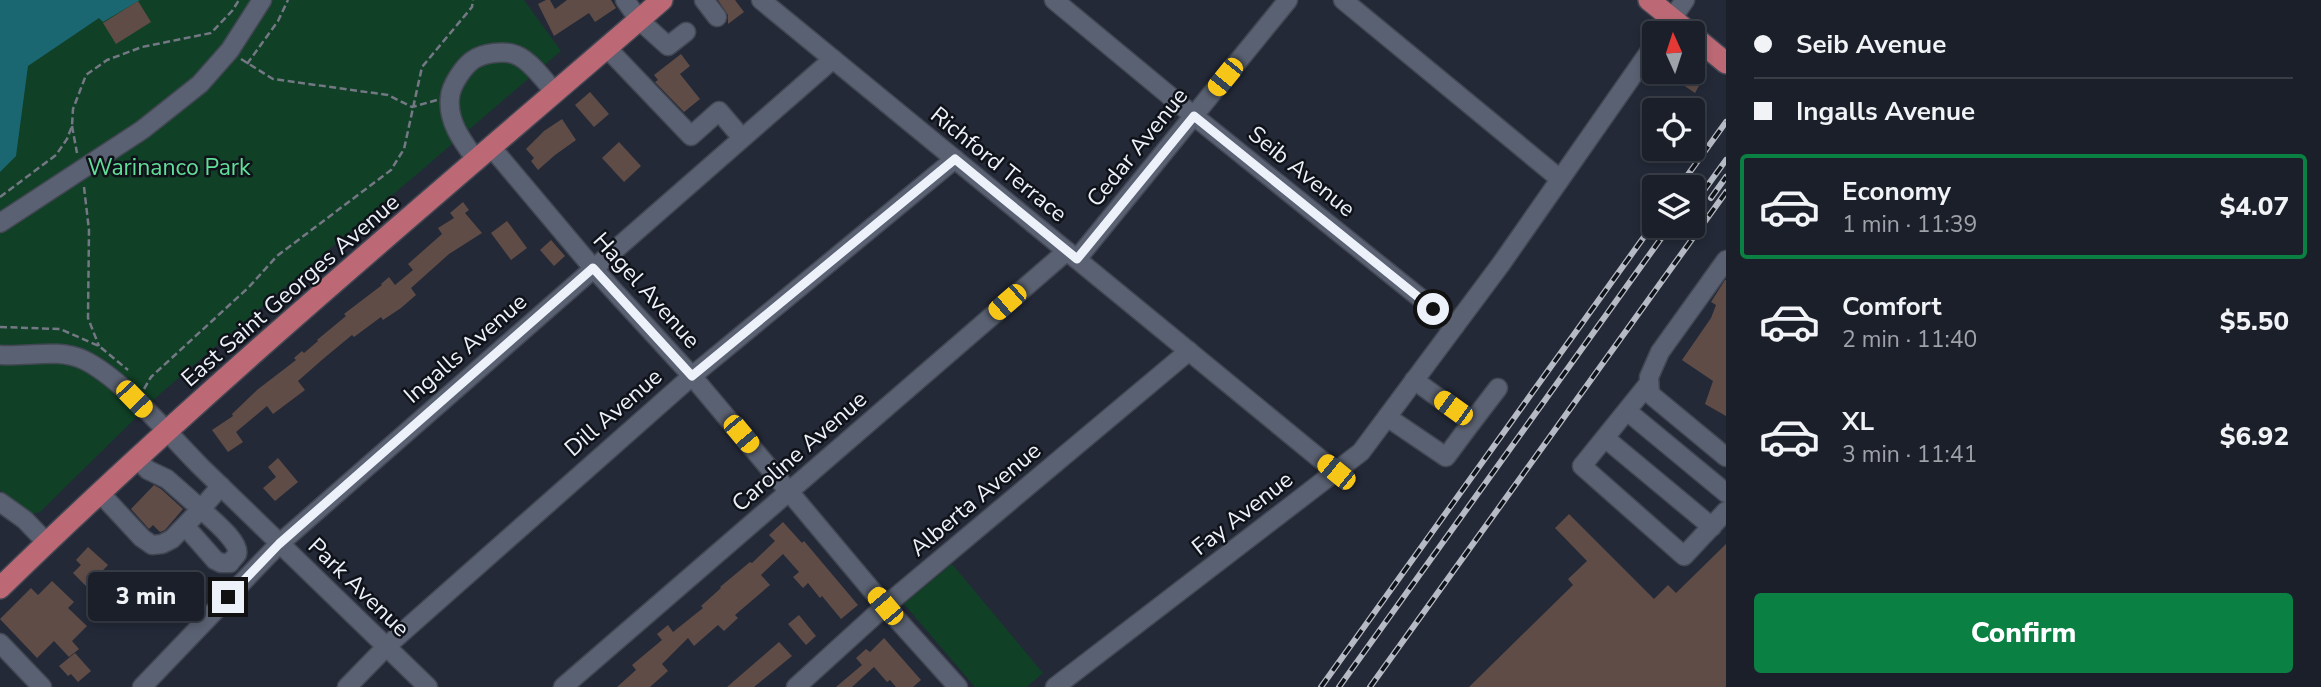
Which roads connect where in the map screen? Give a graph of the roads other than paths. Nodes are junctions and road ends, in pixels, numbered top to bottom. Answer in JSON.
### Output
{"nodes":[{"id":1,"x":262,"y":0,"type":"edge"},
{"id":2,"x":625,"y":0,"type":"edge"},
{"id":3,"x":662,"y":0,"type":"edge"},
{"id":4,"x":704,"y":0,"type":"edge"},
{"id":5,"x":761,"y":0,"type":"edge"},
{"id":6,"x":1054,"y":0,"type":"edge"},
{"id":7,"x":1288,"y":0,"type":"edge"},
{"id":8,"x":1343,"y":0,"type":"edge"},
{"id":9,"x":1649,"y":0,"type":"edge"},
{"id":10,"x":1685,"y":0,"type":"edge"},
{"id":11,"x":717,"y":17,"type":"dead end"},
{"id":12,"x":639,"y":20,"type":"junction"},
{"id":13,"x":1664,"y":21,"type":"edge"},
{"id":14,"x":1670,"y":21,"type":"edge"},
{"id":15,"x":686,"y":32,"type":"dead end"},
{"id":16,"x":1705,"y":46,"type":"edge"},
{"id":17,"x":607,"y":48,"type":"junction"},
{"id":18,"x":833,"y":59,"type":"junction"},
{"id":19,"x":1642,"y":62,"type":"edge"},
{"id":20,"x":1726,"y":63,"type":"edge"},
{"id":21,"x":555,"y":93,"type":"junction"},
{"id":22,"x":1194,"y":116,"type":"junction"},
{"id":23,"x":742,"y":138,"type":"junction"},
{"id":24,"x":485,"y":154,"type":"junction"},
{"id":25,"x":955,"y":159,"type":"junction"},
{"id":26,"x":1560,"y":179,"type":"junction"},
{"id":27,"x":0,"y":223,"type":"edge"},
{"id":28,"x":1072,"y":255,"type":"junction"},
{"id":29,"x":1726,"y":260,"type":"edge"},
{"id":30,"x":593,"y":268,"type":"junction"},
{"id":31,"x":1455,"y":326,"type":"junction"},
{"id":32,"x":1189,"y":351,"type":"junction"},
{"id":33,"x":0,"y":355,"type":"edge"},
{"id":34,"x":692,"y":376,"type":"junction"},
{"id":35,"x":1414,"y":380,"type":"junction"},
{"id":36,"x":1649,"y":383,"type":"junction"},
{"id":37,"x":1498,"y":388,"type":"dead end"},
{"id":38,"x":1627,"y":411,"type":"junction"},
{"id":39,"x":1387,"y":417,"type":"junction"},
{"id":40,"x":1472,"y":422,"type":"junction"},
{"id":41,"x":167,"y":433,"type":"junction"},
{"id":42,"x":1605,"y":438,"type":"junction"},
{"id":43,"x":1726,"y":457,"type":"edge"},
{"id":44,"x":138,"y":460,"type":"junction"},
{"id":45,"x":1336,"y":472,"type":"junction"},
{"id":46,"x":221,"y":486,"type":"junction"},
{"id":47,"x":789,"y":492,"type":"junction"},
{"id":48,"x":1726,"y":492,"type":"edge"},
{"id":49,"x":101,"y":494,"type":"junction"},
{"id":50,"x":0,"y":502,"type":"edge"},
{"id":51,"x":201,"y":509,"type":"junction"},
{"id":52,"x":1726,"y":512,"type":"edge"},
{"id":53,"x":185,"y":526,"type":"junction"},
{"id":54,"x":1712,"y":527,"type":"junction"},
{"id":55,"x":47,"y":542,"type":"junction"},
{"id":56,"x":279,"y":544,"type":"junction"},
{"id":57,"x":0,"y":589,"type":"edge"},
{"id":58,"x":885,"y":606,"type":"junction"},
{"id":59,"x":0,"y":643,"type":"edge"},
{"id":60,"x":386,"y":647,"type":"junction"},
{"id":61,"x":1058,"y":686,"type":"edge"},
{"id":62,"x":42,"y":687,"type":"edge"},
{"id":63,"x":142,"y":687,"type":"edge"},
{"id":64,"x":347,"y":687,"type":"edge"},
{"id":65,"x":428,"y":687,"type":"edge"},
{"id":66,"x":564,"y":687,"type":"edge"},
{"id":67,"x":796,"y":687,"type":"edge"},
{"id":68,"x":958,"y":687,"type":"edge"}],
"edges":[{"from":1,"to":27,"type":"street"},
{"from":2,"to":12,"type":"street"},
{"from":3,"to":12,"type":"main road","name":"East Saint Georges Avenue"},
{"from":4,"to":11,"type":"street"},
{"from":5,"to":18,"type":"street","name":"Richford Terrace"},
{"from":6,"to":22,"type":"street","name":"Seib Avenue"},
{"from":7,"to":22,"type":"street","name":"Cedar Avenue"},
{"from":8,"to":26,"type":"street"},
{"from":9,"to":13,"type":"main road"},
{"from":10,"to":14,"type":"street"},
{"from":12,"to":15,"type":"street"},
{"from":12,"to":17,"type":"main road","name":"East Saint Georges Avenue"},
{"from":16,"to":20,"type":"main road"},
{"from":17,"to":21,"type":"main road","name":"East Saint Georges Avenue"},
{"from":17,"to":23,"type":"street"},
{"from":18,"to":23,"type":"street","name":"Ingalls Avenue"},
{"from":18,"to":25,"type":"street","name":"Richford Terrace"},
{"from":19,"to":26,"type":"street","name":"Fay Avenue"},
{"from":21,"to":24,"type":"main road","name":"East Saint Georges Avenue"},
{"from":21,"to":24,"type":"street"},
{"from":22,"to":28,"type":"street","name":"Cedar Avenue"},
{"from":22,"to":31,"type":"street","name":"Seib Avenue"},
{"from":23,"to":30,"type":"street","name":"Ingalls Avenue"},
{"from":24,"to":30,"type":"street","name":"Hagel Avenue"},
{"from":24,"to":41,"type":"main road","name":"East Saint Georges Avenue"},
{"from":25,"to":28,"type":"street","name":"Richford Terrace"},
{"from":25,"to":34,"type":"street","name":"Dill Avenue"},
{"from":26,"to":31,"type":"street","name":"Fay Avenue"},
{"from":28,"to":32,"type":"street","name":"Richford Terrace"},
{"from":28,"to":47,"type":"street","name":"Caroline Avenue"},
{"from":29,"to":36,"type":"street"},
{"from":30,"to":34,"type":"street","name":"Hagel Avenue"},
{"from":30,"to":56,"type":"street","name":"Ingalls Avenue"},
{"from":31,"to":35,"type":"street","name":"Fay Avenue"},
{"from":32,"to":45,"type":"street","name":"Richford Terrace"},
{"from":32,"to":58,"type":"street","name":"Alberta Avenue"},
{"from":33,"to":41,"type":"street","name":"Park Avenue"},
{"from":34,"to":47,"type":"street","name":"Hagel Avenue"},
{"from":34,"to":60,"type":"street","name":"Dill Avenue"},
{"from":35,"to":39,"type":"street","name":"Fay Avenue"},
{"from":35,"to":40,"type":"street"},
{"from":36,"to":38,"type":"street"},
{"from":36,"to":43,"type":"street"},
{"from":37,"to":40,"type":"street"},
{"from":38,"to":42,"type":"street"},
{"from":38,"to":48,"type":"street"},
{"from":39,"to":40,"type":"street"},
{"from":39,"to":45,"type":"street","name":"Fay Avenue"},
{"from":41,"to":44,"type":"main road","name":"East Saint Georges Avenue"},
{"from":41,"to":46,"type":"street","name":"Park Avenue"},
{"from":42,"to":54,"type":"street"},
{"from":42,"to":54,"type":"street"},
{"from":44,"to":49,"type":"main road","name":"East Saint Georges Avenue"},
{"from":44,"to":51,"type":"street"},
{"from":45,"to":61,"type":"street","name":"Fay Avenue"},
{"from":46,"to":51,"type":"street"},
{"from":46,"to":56,"type":"street","name":"Park Avenue"},
{"from":47,"to":58,"type":"street","name":"Hagel Avenue"},
{"from":47,"to":66,"type":"street","name":"Caroline Avenue"},
{"from":49,"to":53,"type":"street"},
{"from":49,"to":55,"type":"main road","name":"East Saint Georges Avenue"},
{"from":50,"to":55,"type":"street"},
{"from":51,"to":53,"type":"street"},
{"from":51,"to":53,"type":"street"},
{"from":52,"to":54,"type":"street"},
{"from":55,"to":57,"type":"main road","name":"East Saint Georges Avenue"},
{"from":56,"to":60,"type":"street","name":"Park Avenue"},
{"from":56,"to":63,"type":"street","name":"Ingalls Avenue"},
{"from":58,"to":67,"type":"street","name":"Alberta Avenue"},
{"from":58,"to":68,"type":"street","name":"Hagel Avenue"},
{"from":59,"to":62,"type":"street"},
{"from":60,"to":64,"type":"street","name":"Dill Avenue"},
{"from":60,"to":65,"type":"street","name":"Park Avenue"}]}
